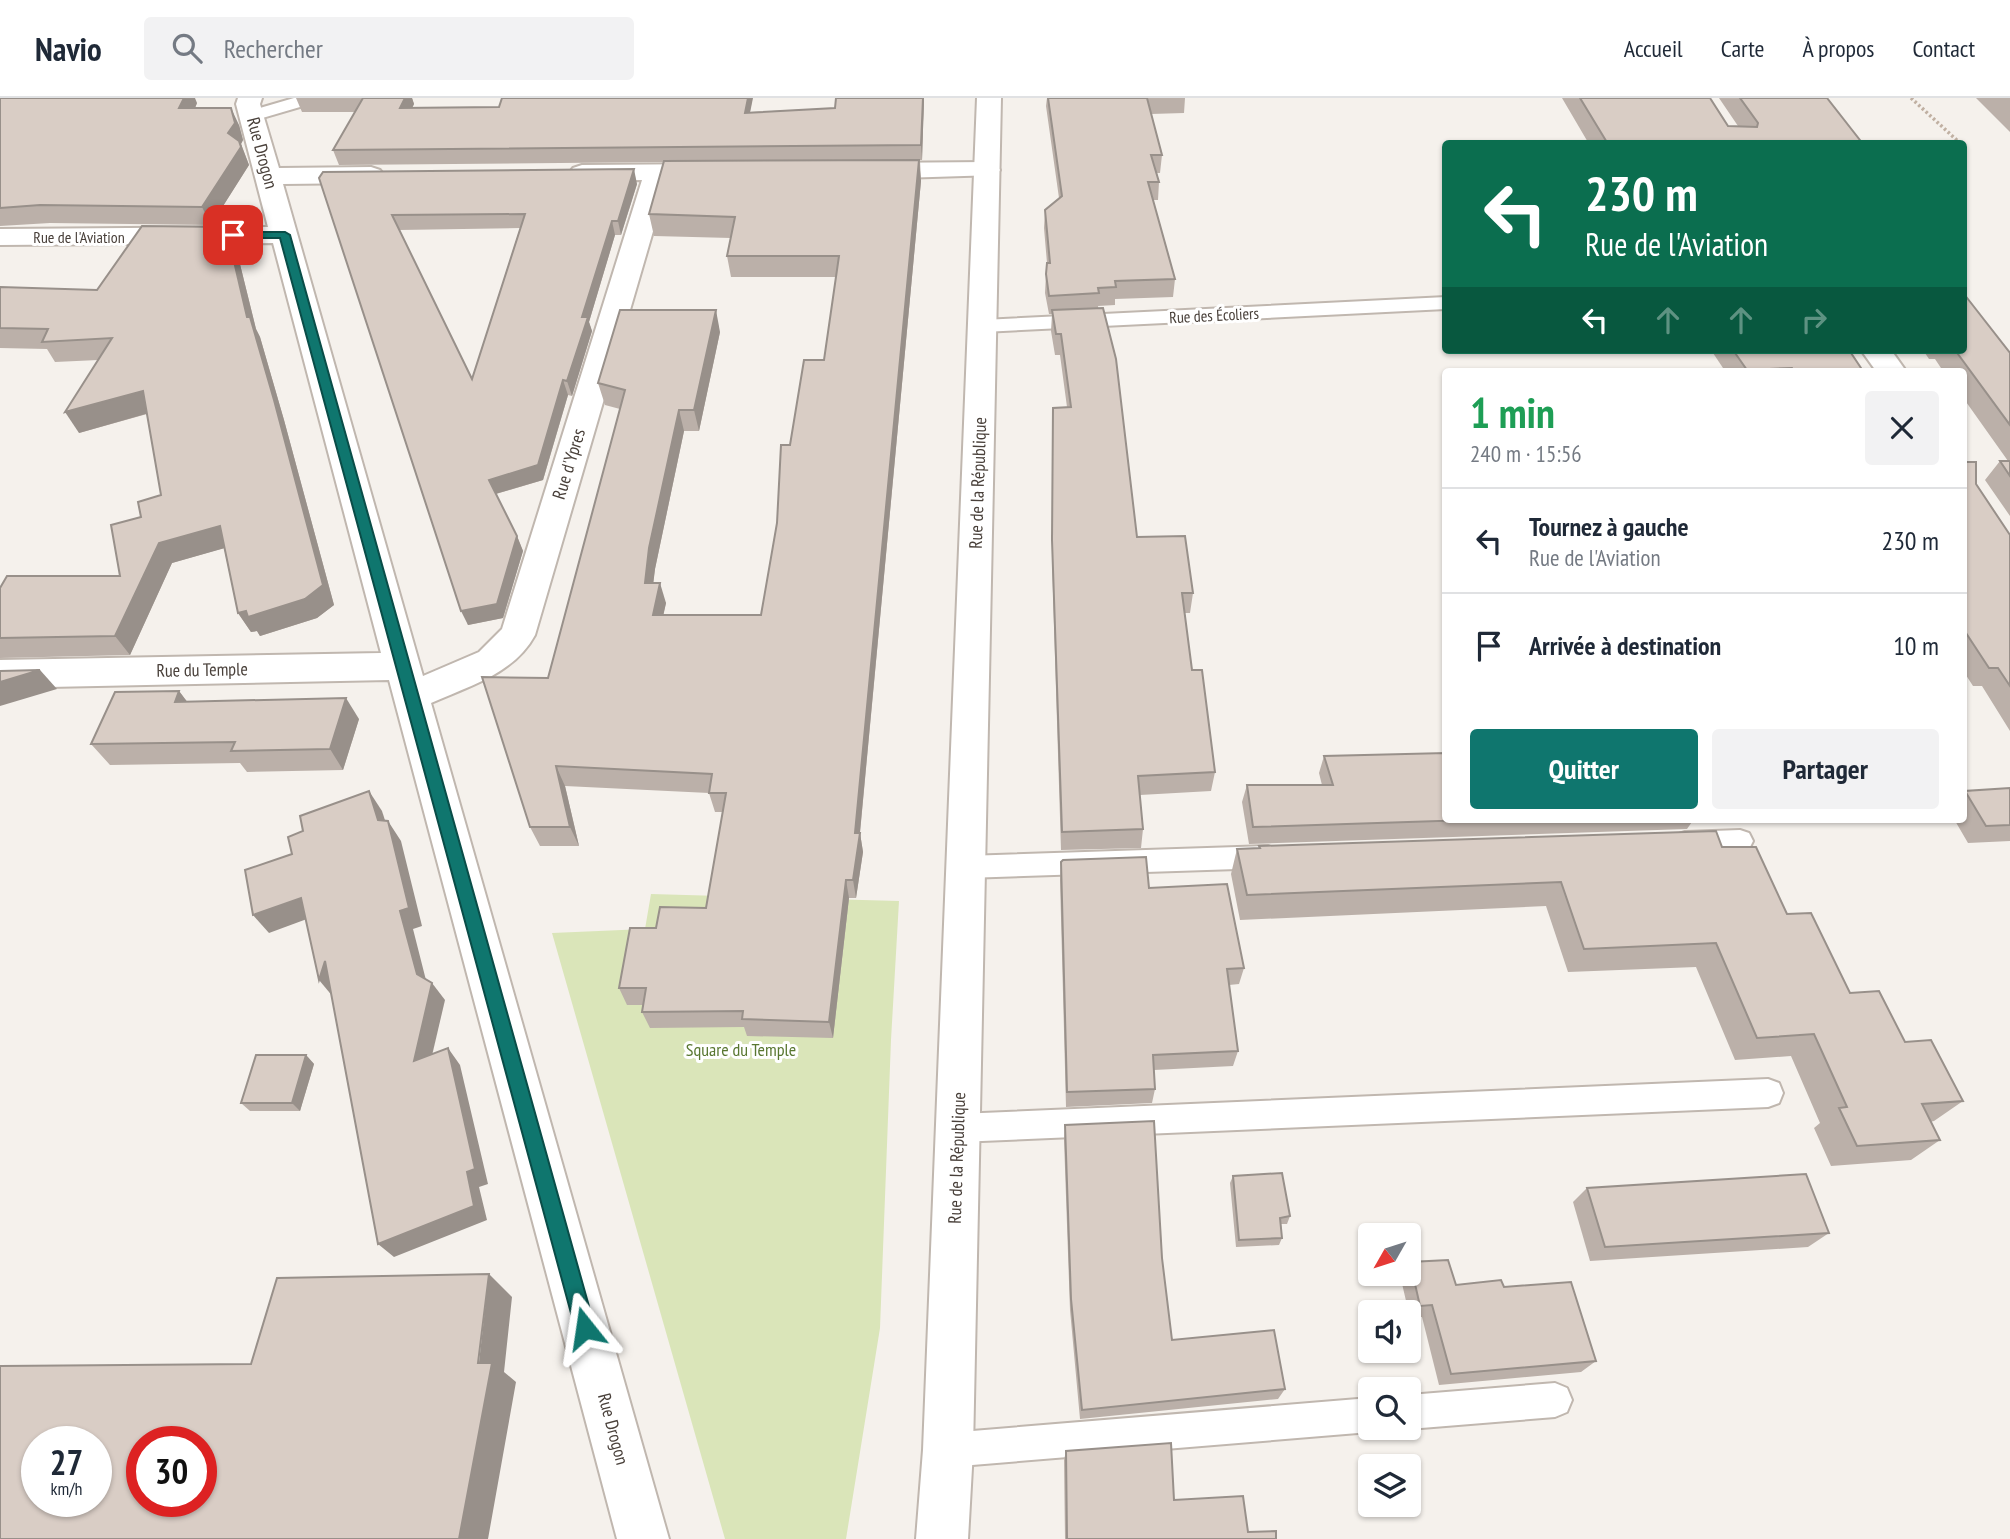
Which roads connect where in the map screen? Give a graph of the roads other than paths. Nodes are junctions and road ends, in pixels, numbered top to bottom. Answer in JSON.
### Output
{"nodes":[{"id":1,"x":311,"y":98,"type":"edge"},
{"id":2,"x":989,"y":98,"type":"edge"},
{"id":3,"x":248,"y":104,"type":"edge"},
{"id":4,"x":987,"y":170,"type":"junction"},
{"id":5,"x":850,"y":171,"type":"edge"},
{"id":6,"x":657,"y":172,"type":"junction"},
{"id":7,"x":740,"y":172,"type":"edge"},
{"id":8,"x":560,"y":173,"type":"edge"},
{"id":9,"x":393,"y":175,"type":"edge"},
{"id":10,"x":268,"y":176,"type":"junction"},
{"id":11,"x":285,"y":235,"type":"junction"},
{"id":12,"x":0,"y":237,"type":"edge"},
{"id":13,"x":1442,"y":303,"type":"edge"},
{"id":14,"x":982,"y":326,"type":"junction"},
{"id":15,"x":0,"y":674,"type":"edge"},
{"id":16,"x":407,"y":681,"type":"junction"},
{"id":17,"x":1740,"y":841,"type":"dead end"},
{"id":18,"x":1657,"y":844,"type":"edge"},
{"id":19,"x":1297,"y":856,"type":"edge"},
{"id":20,"x":966,"y":867,"type":"junction"},
{"id":21,"x":1768,"y":1093,"type":"dead end"},
{"id":22,"x":958,"y":1128,"type":"junction"},
{"id":23,"x":1555,"y":1400,"type":"dead end"},
{"id":24,"x":1421,"y":1411,"type":"edge"},
{"id":25,"x":1358,"y":1416,"type":"edge"},
{"id":26,"x":948,"y":1450,"type":"junction"},
{"id":27,"x":643,"y":1539,"type":"edge"},
{"id":28,"x":924,"y":1539,"type":"edge"},
{"id":29,"x":942,"y":1539,"type":"edge"}],
"edges":[{"from":1,"to":3,"type":"lane"},
{"from":2,"to":4,"type":"street","name":"Rue de la République"},
{"from":3,"to":10,"type":"street","name":"Rue Drogon"},
{"from":4,"to":5,"type":"street"},
{"from":4,"to":14,"type":"street","name":"Rue de la République"},
{"from":6,"to":7,"type":"street"},
{"from":6,"to":8,"type":"street"},
{"from":6,"to":16,"type":"street","name":"Rue d'Ypres"},
{"from":9,"to":10,"type":"street"},
{"from":10,"to":11,"type":"street","name":"Rue Drogon"},
{"from":11,"to":12,"type":"street","name":"Rue de l'Aviation"},
{"from":11,"to":16,"type":"street","name":"Rue Drogon"},
{"from":13,"to":14,"type":"lane","name":"Rue des Écoliers"},
{"from":14,"to":20,"type":"street","name":"Rue de la République"},
{"from":15,"to":16,"type":"street","name":"Rue du Temple"},
{"from":16,"to":27,"type":"street","name":"Rue Drogon"},
{"from":17,"to":18,"type":"lane"},
{"from":19,"to":20,"type":"lane"},
{"from":20,"to":22,"type":"street","name":"Rue de la République"},
{"from":21,"to":22,"type":"lane"},
{"from":22,"to":26,"type":"street","name":"Rue de la République"},
{"from":23,"to":24,"type":"lane"},
{"from":25,"to":26,"type":"lane"},
{"from":26,"to":28,"type":"street","name":"Rue de la République"},
{"from":26,"to":29,"type":"street","name":"Rue de la République"}]}
